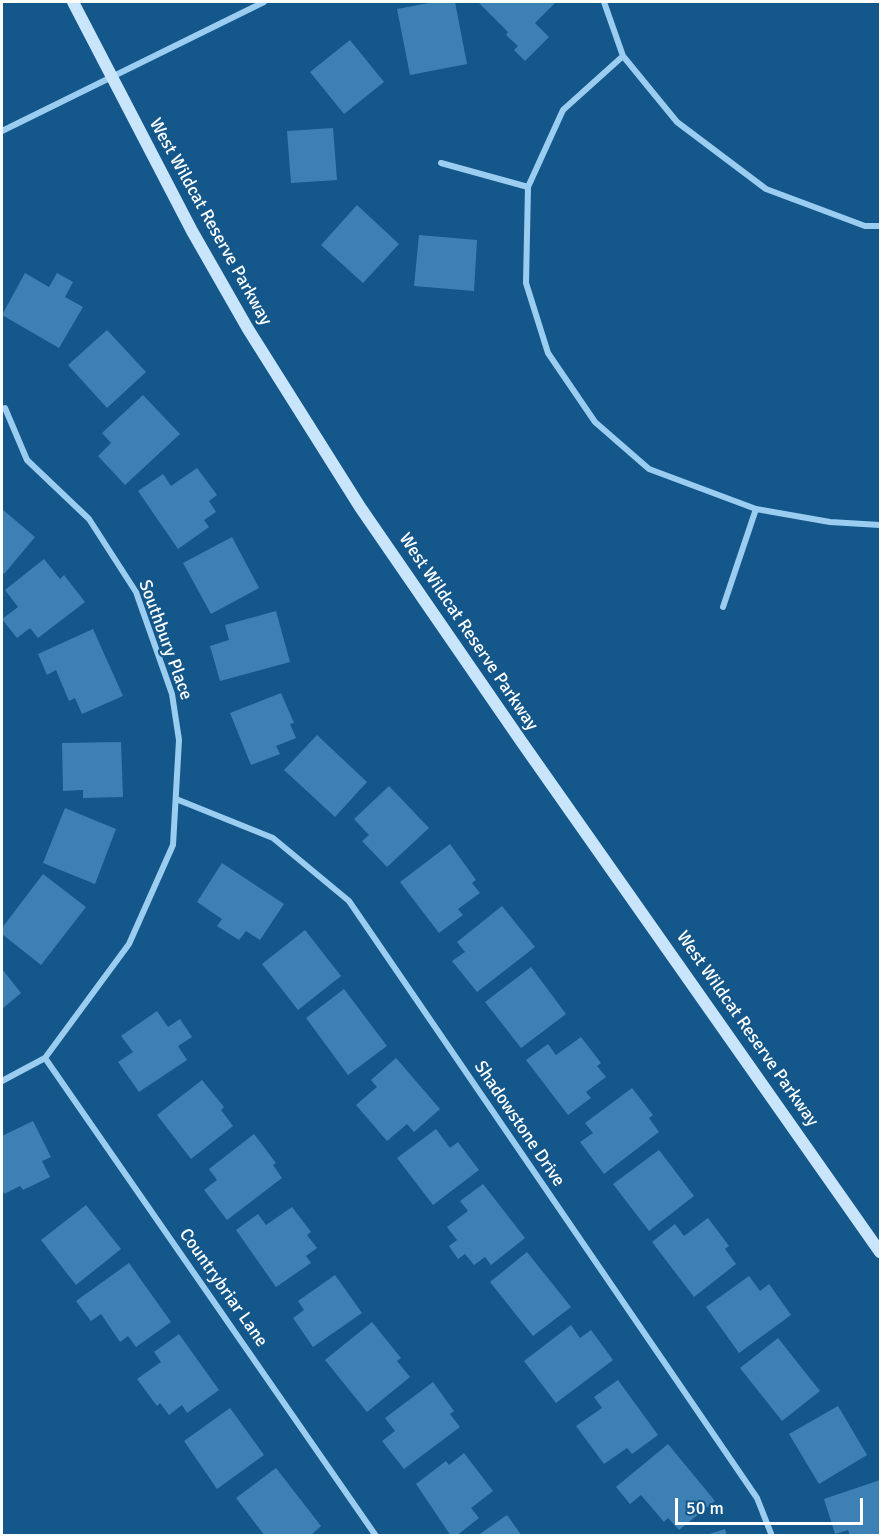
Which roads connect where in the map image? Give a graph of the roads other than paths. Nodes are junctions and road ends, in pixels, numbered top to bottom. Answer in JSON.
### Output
{"nodes":[{"id":1,"x":73,"y":2,"type":"edge"},
{"id":2,"x":264,"y":2,"type":"edge"},
{"id":3,"x":604,"y":2,"type":"edge"},
{"id":4,"x":623,"y":56,"type":"junction"},
{"id":5,"x":110,"y":76,"type":"junction"},
{"id":6,"x":2,"y":131,"type":"edge"},
{"id":7,"x":441,"y":163,"type":"dead end"},
{"id":8,"x":528,"y":187,"type":"junction"},
{"id":9,"x":880,"y":226,"type":"edge"},
{"id":10,"x":2,"y":409,"type":"edge"},
{"id":11,"x":756,"y":509,"type":"junction"},
{"id":12,"x":880,"y":525,"type":"edge"},
{"id":13,"x":723,"y":607,"type":"dead end"},
{"id":14,"x":176,"y":799,"type":"junction"},
{"id":15,"x":45,"y":1058,"type":"junction"},
{"id":16,"x":2,"y":1081,"type":"edge"},
{"id":17,"x":880,"y":1252,"type":"edge"},
{"id":18,"x":376,"y":1536,"type":"edge"},
{"id":19,"x":772,"y":1536,"type":"edge"}],
"edges":[{"from":1,"to":5,"type":"main road","name":"West Wildcat Reserve Parkway"},
{"from":2,"to":5,"type":"street"},
{"from":3,"to":4,"type":"street"},
{"from":4,"to":8,"type":"street"},
{"from":4,"to":9,"type":"street"},
{"from":5,"to":6,"type":"street"},
{"from":5,"to":17,"type":"main road","name":"West Wildcat Reserve Parkway"},
{"from":7,"to":8,"type":"street"},
{"from":8,"to":11,"type":"street"},
{"from":10,"to":14,"type":"street","name":"Southbury Place"},
{"from":11,"to":12,"type":"street"},
{"from":11,"to":13,"type":"street"},
{"from":14,"to":15,"type":"street","name":"Southbury Place"},
{"from":14,"to":19,"type":"street","name":"Shadowstone Drive"},
{"from":15,"to":16,"type":"street","name":"Southbury Place"},
{"from":15,"to":18,"type":"street","name":"Countrybriar Lane"}]}
